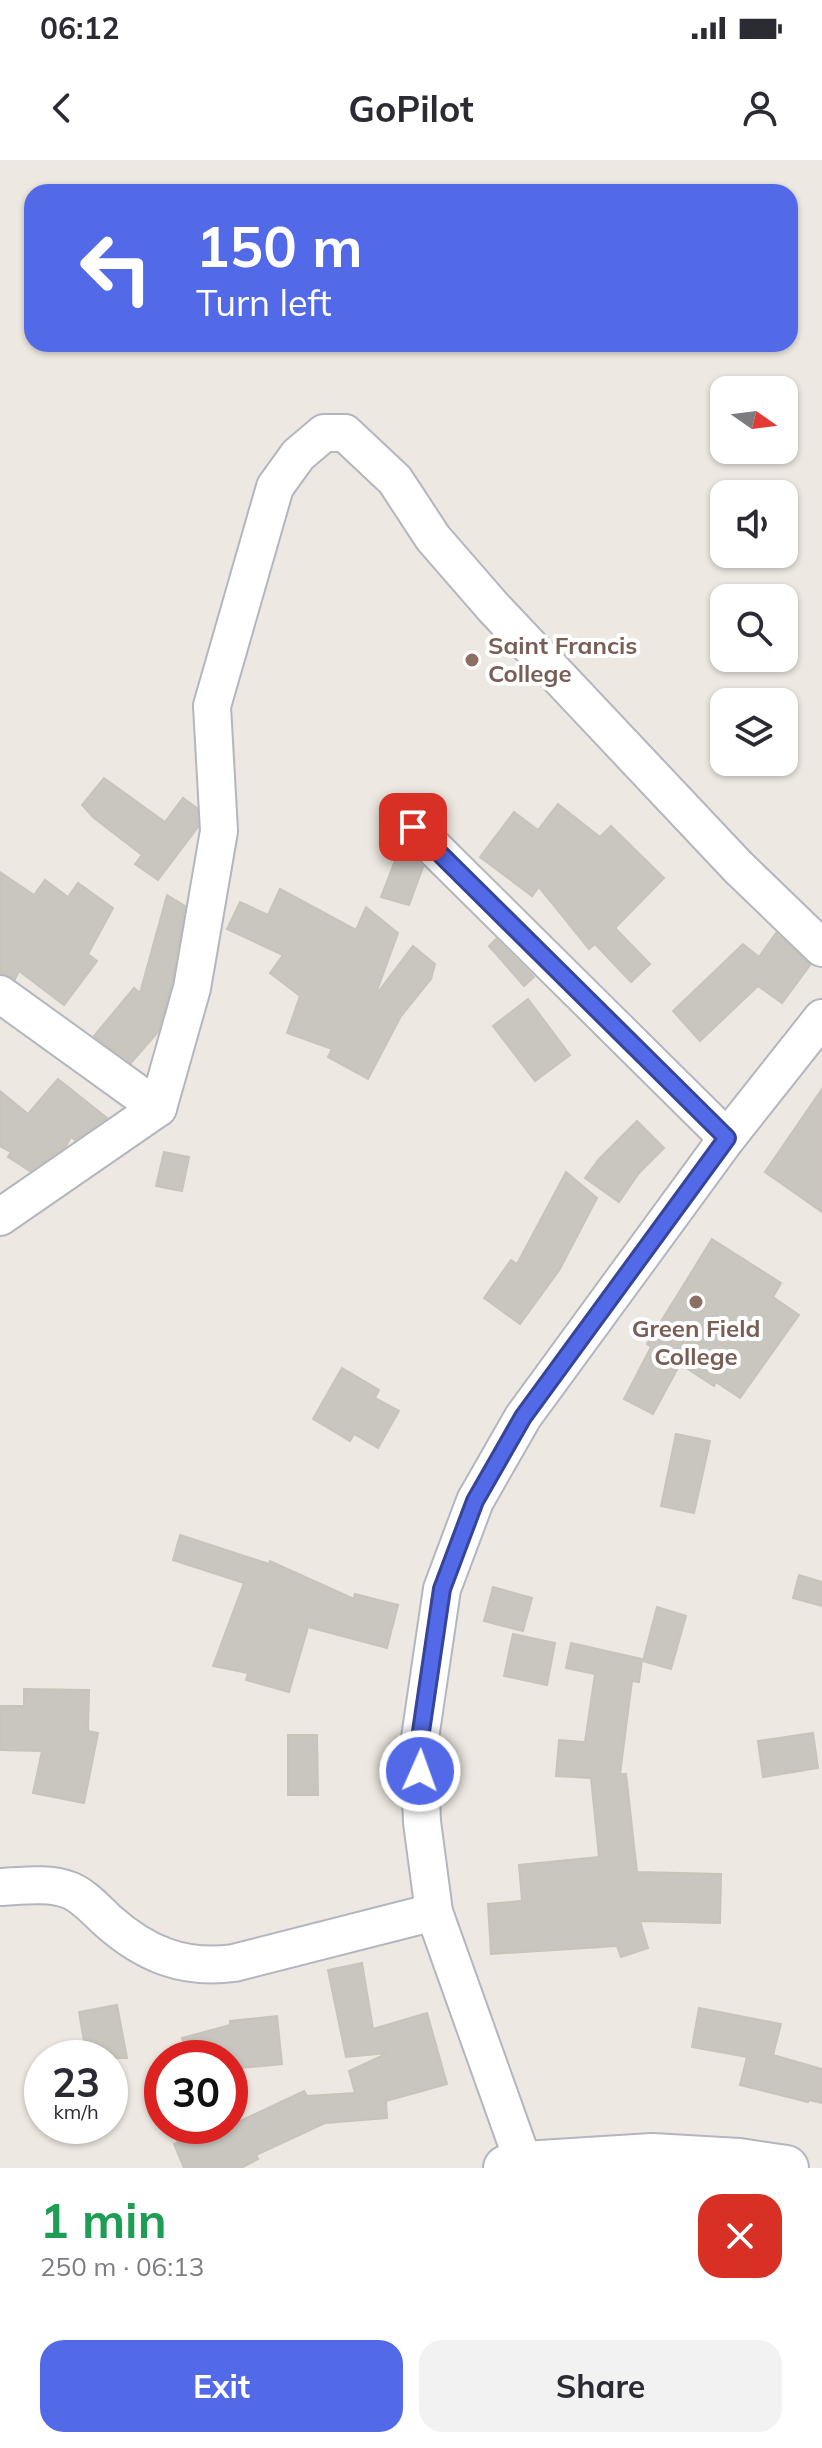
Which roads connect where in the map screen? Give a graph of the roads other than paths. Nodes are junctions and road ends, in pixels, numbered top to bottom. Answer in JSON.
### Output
{"nodes":[{"id":1,"x":413,"y":827,"type":"dead end"},
{"id":2,"x":822,"y":948,"type":"edge"},
{"id":3,"x":0,"y":994,"type":"edge"},
{"id":4,"x":822,"y":1018,"type":"edge"},
{"id":5,"x":158,"y":1108,"type":"junction"},
{"id":6,"x":727,"y":1138,"type":"junction"},
{"id":7,"x":0,"y":1217,"type":"edge"},
{"id":8,"x":0,"y":1887,"type":"edge"},
{"id":9,"x":434,"y":1912,"type":"junction"},
{"id":10,"x":515,"y":2166,"type":"edge"},
{"id":11,"x":786,"y":2168,"type":"edge"}],
"edges":[{"from":1,"to":6,"type":"street"},
{"from":2,"to":5,"type":"street"},
{"from":3,"to":5,"type":"street"},
{"from":4,"to":6,"type":"street"},
{"from":5,"to":7,"type":"street"},
{"from":6,"to":9,"type":"street"},
{"from":8,"to":9,"type":"street"},
{"from":9,"to":10,"type":"street"},
{"from":10,"to":11,"type":"main road"}]}
